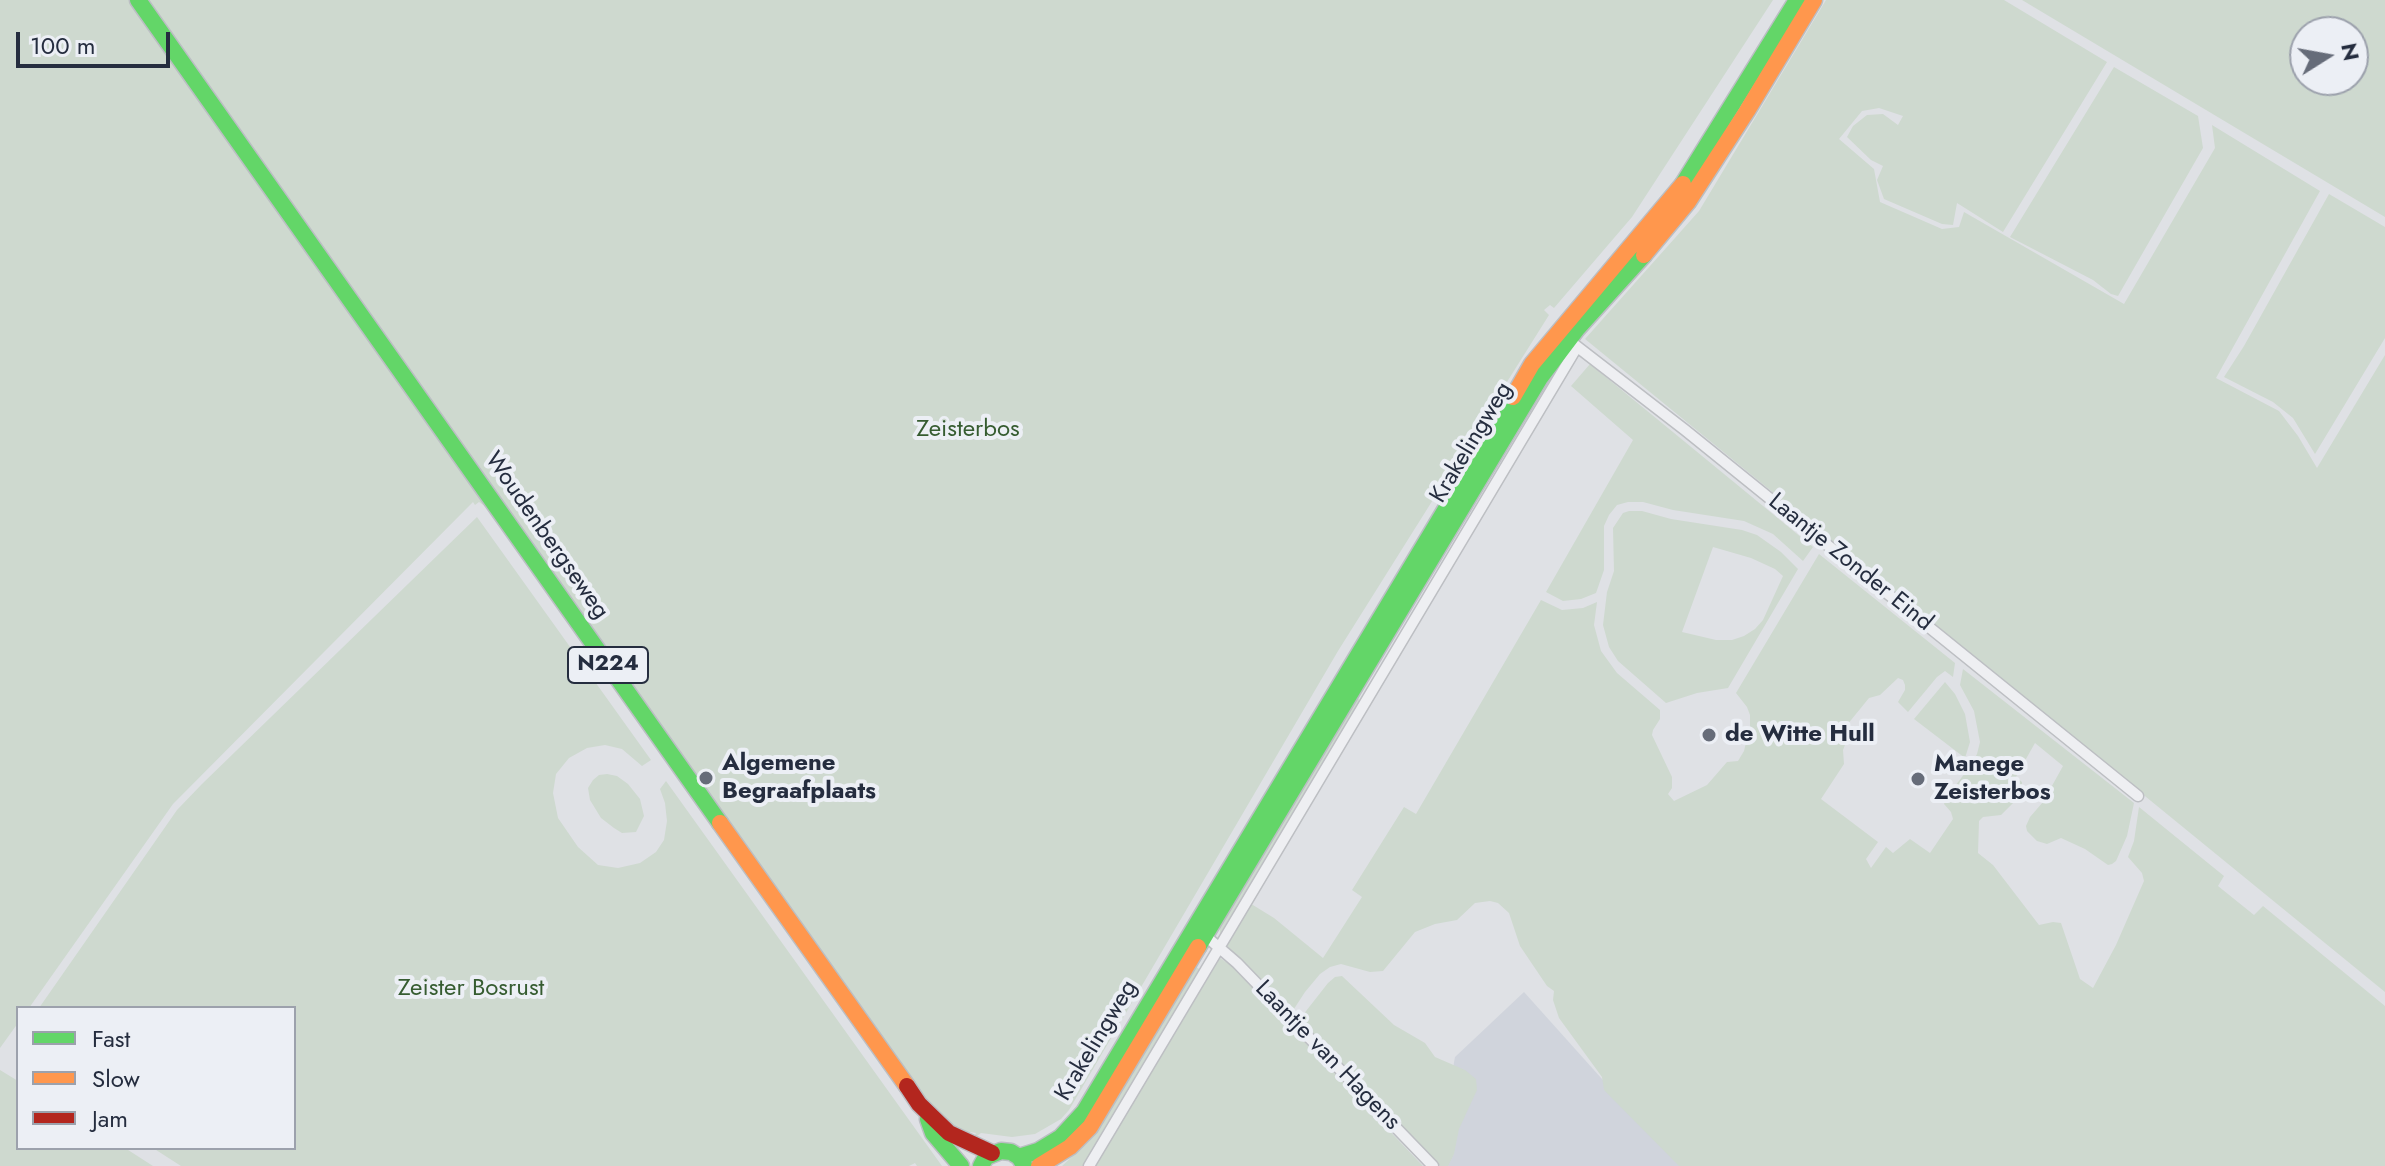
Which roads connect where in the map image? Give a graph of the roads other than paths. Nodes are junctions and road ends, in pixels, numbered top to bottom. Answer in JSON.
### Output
{"nodes":[{"id":1,"x":138,"y":0,"type":"edge"},
{"id":2,"x":1797,"y":0,"type":"edge"},
{"id":3,"x":1814,"y":0,"type":"edge"},
{"id":4,"x":1570,"y":339,"type":"junction"},
{"id":5,"x":2138,"y":796,"type":"dead end"},
{"id":6,"x":1208,"y":937,"type":"junction"},
{"id":7,"x":926,"y":1112,"type":"junction"},
{"id":8,"x":1070,"y":1147,"type":"junction"},
{"id":9,"x":1022,"y":1161,"type":"edge"},
{"id":10,"x":983,"y":1162,"type":"edge"},
{"id":11,"x":961,"y":1166,"type":"edge"},
{"id":12,"x":1039,"y":1166,"type":"edge"},
{"id":13,"x":1058,"y":1166,"type":"edge"},
{"id":14,"x":1089,"y":1166,"type":"edge"},
{"id":15,"x":1433,"y":1166,"type":"edge"}],
"edges":[{"from":1,"to":7,"type":"main road","name":"Woudenbergseweg","number":"N224"},
{"from":2,"to":4,"type":"main road","name":"Krakelingweg"},
{"from":3,"to":4,"type":"main road","name":"Krakelingweg"},
{"from":4,"to":5,"type":"street","name":"Laantje Zonder Eind"},
{"from":4,"to":6,"type":"main road","name":"Krakelingweg"},
{"from":6,"to":8,"type":"main road","name":"Krakelingweg"},
{"from":6,"to":9,"type":"main road","name":"Krakelingweg"},
{"from":6,"to":14,"type":"street","name":"Krakelingweg"},
{"from":6,"to":15,"type":"street","name":"Laantje van Hagens"},
{"from":7,"to":10,"type":"main road","name":"Woudenbergseweg","number":"N224"},
{"from":7,"to":11,"type":"main road","number":"N224"},
{"from":8,"to":12,"type":"main road","name":"Krakelingweg"},
{"from":8,"to":13,"type":"main road"},
{"from":9,"to":10,"type":"main road","number":"N224"}]}
